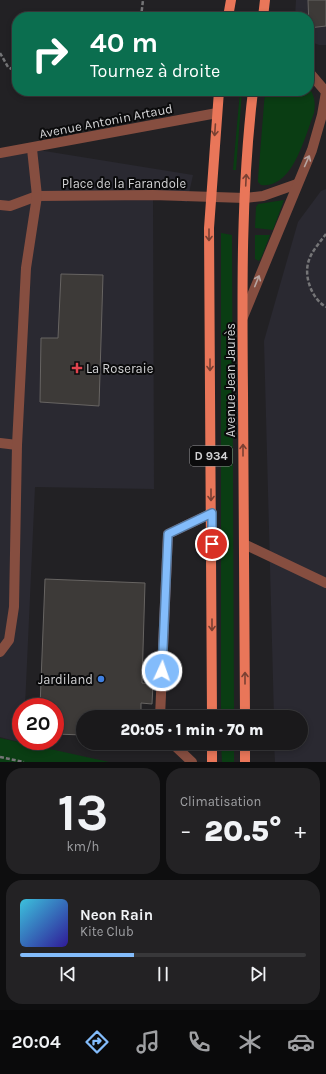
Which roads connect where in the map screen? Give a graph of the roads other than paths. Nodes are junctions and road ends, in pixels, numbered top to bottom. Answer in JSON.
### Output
{"nodes":[{"id":1,"x":231,"y":0,"type":"edge"},
{"id":2,"x":265,"y":0,"type":"edge"},
{"id":3,"x":229,"y":12,"type":"edge"},
{"id":4,"x":264,"y":12,"type":"edge"},
{"id":5,"x":314,"y":78,"type":"edge"},
{"id":6,"x":326,"y":92,"type":"edge"},
{"id":7,"x":219,"y":96,"type":"edge"},
{"id":8,"x":252,"y":96,"type":"edge"},
{"id":9,"x":217,"y":113,"type":"junction"},
{"id":10,"x":32,"y":148,"type":"junction"},
{"id":11,"x":0,"y":153,"type":"edge"},
{"id":12,"x":297,"y":184,"type":"junction"},
{"id":13,"x":37,"y":196,"type":"junction"},
{"id":14,"x":210,"y":196,"type":"junction"},
{"id":15,"x":245,"y":198,"type":"junction"},
{"id":16,"x":0,"y":204,"type":"edge"},
{"id":17,"x":243,"y":317,"type":"junction"},
{"id":18,"x":0,"y":443,"type":"edge"},
{"id":19,"x":17,"y":445,"type":"junction"},
{"id":20,"x":212,"y":513,"type":"junction"},
{"id":21,"x":244,"y":544,"type":"junction"},
{"id":22,"x":326,"y":583,"type":"edge"},
{"id":23,"x":0,"y":652,"type":"edge"},
{"id":24,"x":160,"y":710,"type":"edge"},
{"id":25,"x":212,"y":710,"type":"edge"},
{"id":26,"x":245,"y":710,"type":"edge"},
{"id":27,"x":212,"y":750,"type":"edge"},
{"id":28,"x":245,"y":750,"type":"edge"},
{"id":29,"x":183,"y":758,"type":"edge"},
{"id":30,"x":192,"y":762,"type":"edge"},
{"id":31,"x":212,"y":762,"type":"edge"},
{"id":32,"x":245,"y":762,"type":"edge"}],
"edges":[{"from":1,"to":3,"type":"main road"},
{"from":2,"to":4,"type":"main road"},
{"from":5,"to":6,"type":"street"},
{"from":12,"to":6,"type":"street","one_way":true},
{"from":7,"to":9,"type":"main road","name":"Avenue Jean Jaurès","number":"D 934"},
{"from":15,"to":8,"type":"main road","name":"Avenue Jean Jaurès","number":"D 934","one_way":true},
{"from":9,"to":10,"type":"street","name":"Avenue Antonin Artaud"},
{"from":9,"to":14,"type":"main road","name":"Avenue Jean Jaurès","number":"D 934","one_way":true},
{"from":10,"to":11,"type":"street","name":"Avenue Antonin Artaud"},
{"from":10,"to":13,"type":"street"},
{"from":12,"to":15,"type":"street","name":"Place de la Farandole"},
{"from":17,"to":12,"type":"street","one_way":true},
{"from":13,"to":14,"type":"street","name":"Place de la Farandole"},
{"from":13,"to":16,"type":"street"},
{"from":13,"to":19,"type":"street"},
{"from":14,"to":15,"type":"street","name":"Place de la Farandole"},
{"from":14,"to":20,"type":"main road","name":"Avenue Jean Jaurès","number":"D 934","one_way":true},
{"from":15,"to":17,"type":"main road","name":"Avenue Jean Jaurès","number":"D 934"},
{"from":21,"to":17,"type":"main road","name":"Avenue Jean Jaurès","number":"D 934","one_way":true},
{"from":18,"to":19,"type":"street"},
{"from":19,"to":23,"type":"street"},
{"from":20,"to":24,"type":"street"},
{"from":20,"to":25,"type":"main road","name":"Avenue Jean Jaurès","number":"D 934","one_way":true},
{"from":21,"to":22,"type":"street"},
{"from":26,"to":21,"type":"main road","name":"Avenue Jean Jaurès","number":"D 934","one_way":true},
{"from":27,"to":31,"type":"main road"},
{"from":28,"to":32,"type":"main road"},
{"from":29,"to":30,"type":"street"}]}
